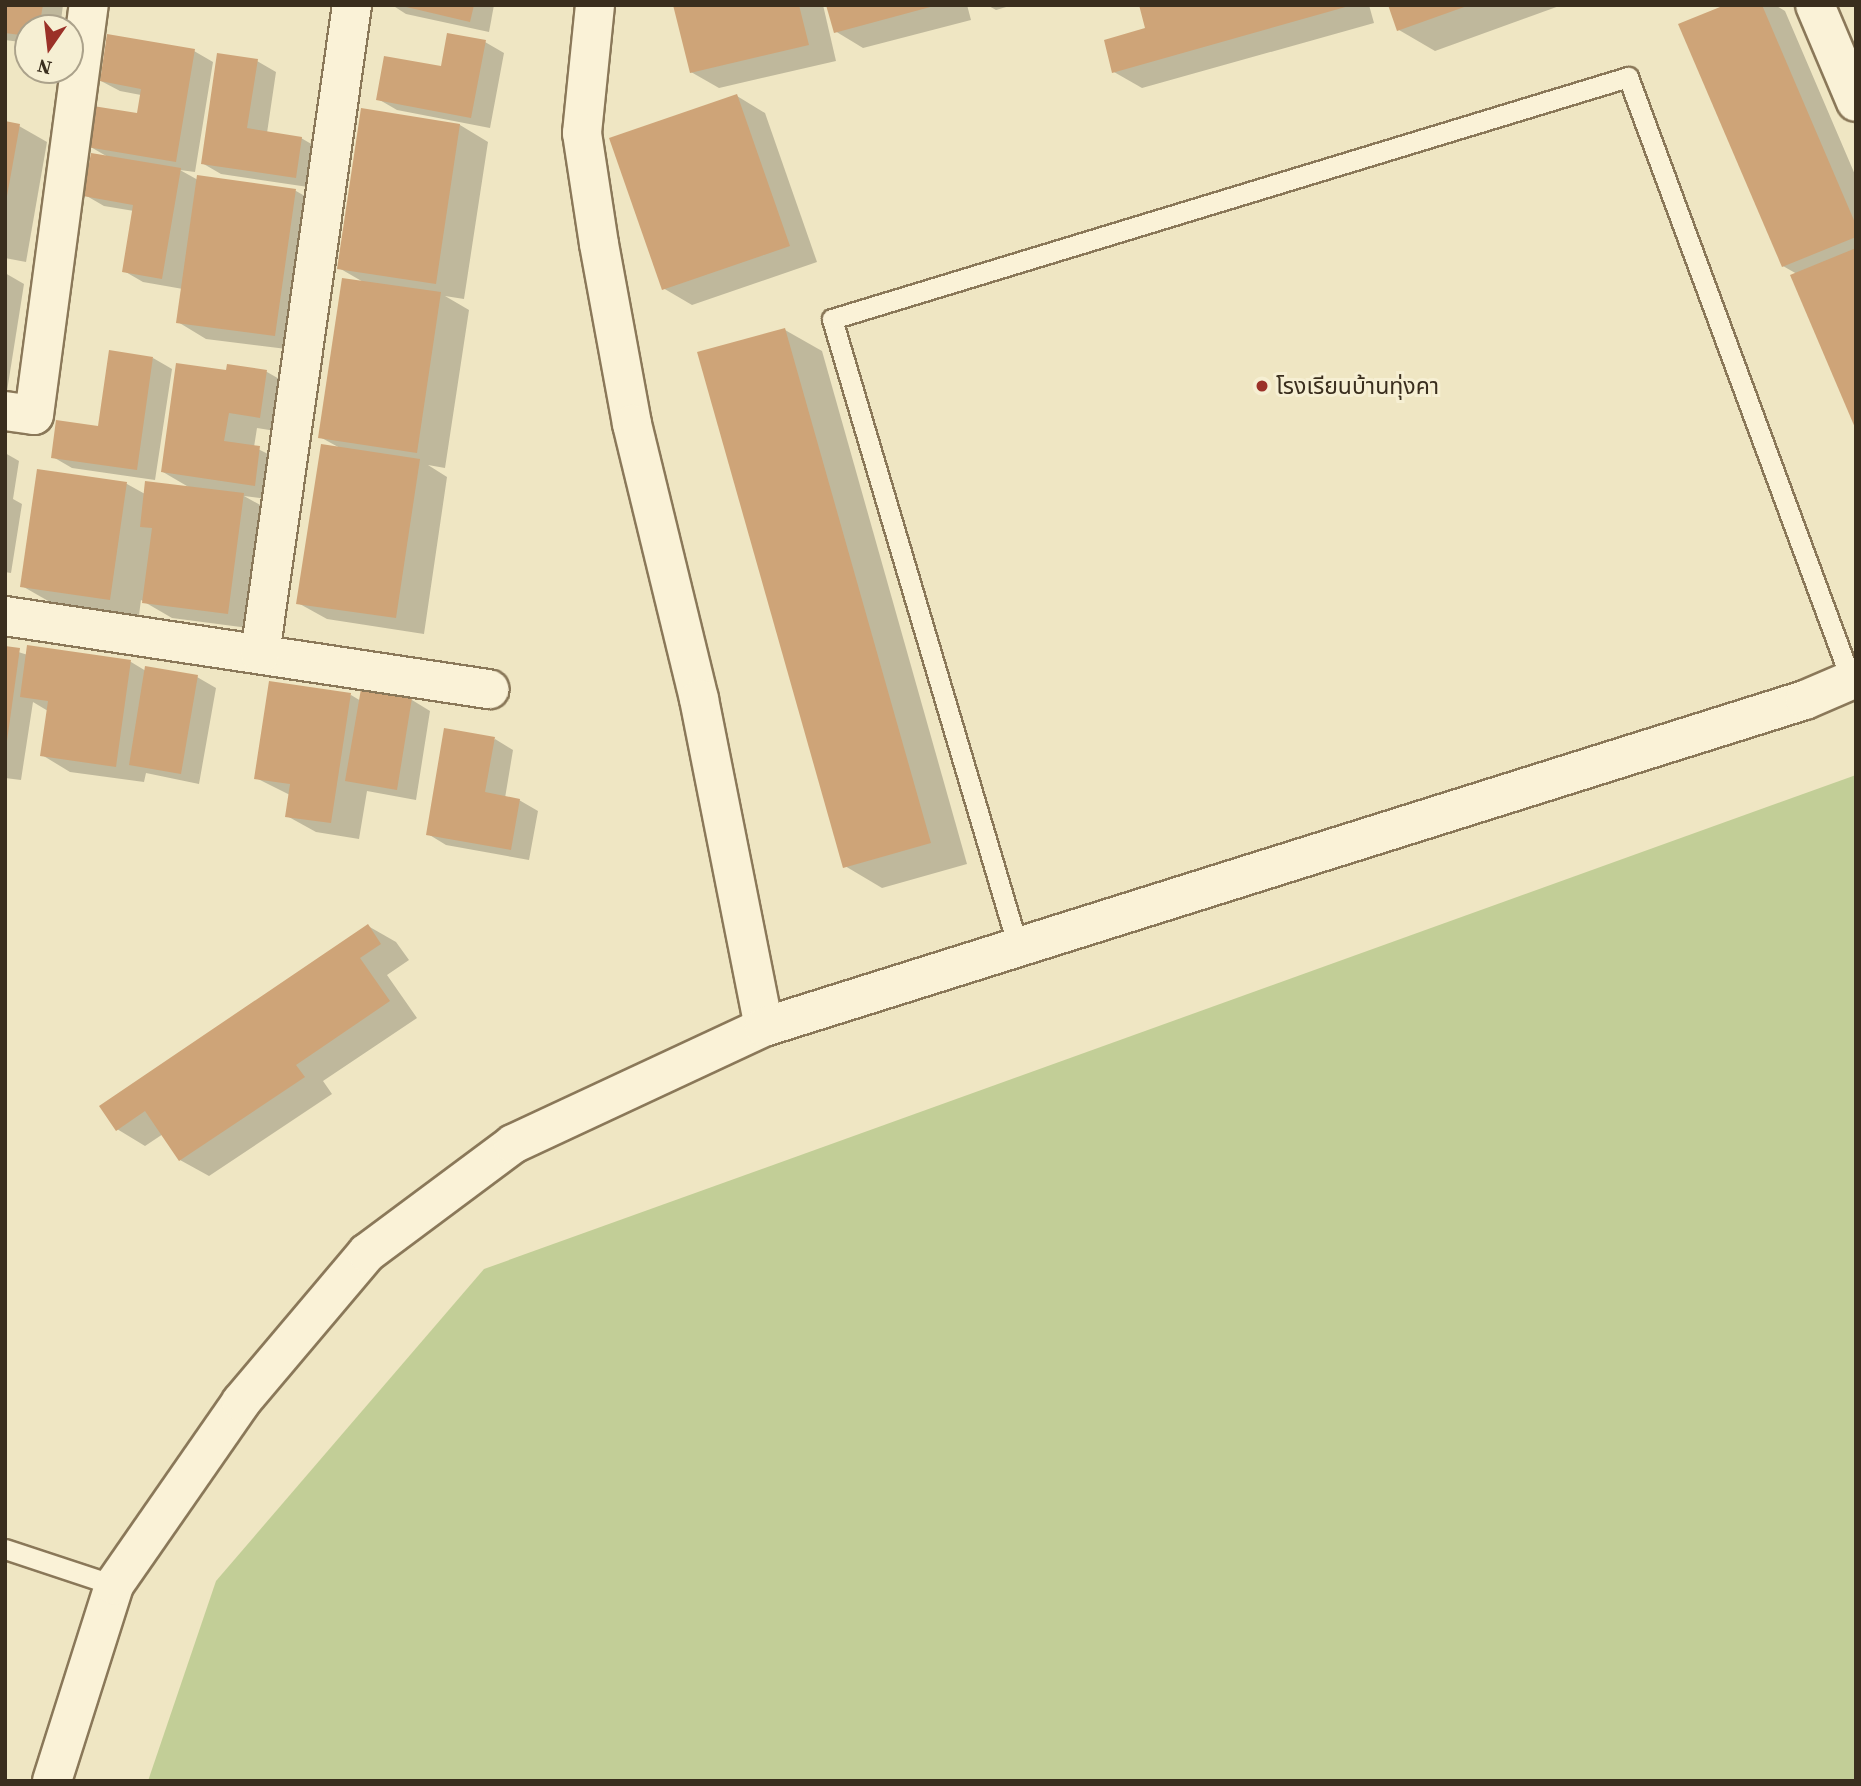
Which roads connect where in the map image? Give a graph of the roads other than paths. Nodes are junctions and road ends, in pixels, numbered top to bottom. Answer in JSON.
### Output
{"nodes":[{"id":1,"x":89,"y":5,"type":"edge"},
{"id":2,"x":352,"y":5,"type":"edge"},
{"id":3,"x":595,"y":5,"type":"edge"},
{"id":4,"x":1815,"y":5,"type":"edge"},
{"id":5,"x":1856,"y":102,"type":"edge"},
{"id":6,"x":5,"y":411,"type":"edge"},
{"id":7,"x":5,"y":616,"type":"edge"},
{"id":8,"x":260,"y":654,"type":"junction"},
{"id":9,"x":1854,"y":679,"type":"edge"},
{"id":10,"x":490,"y":689,"type":"dead end"},
{"id":11,"x":1018,"y":947,"type":"junction"},
{"id":12,"x":764,"y":1027,"type":"junction"},
{"id":13,"x":5,"y":1549,"type":"edge"},
{"id":14,"x":114,"y":1585,"type":"junction"},
{"id":15,"x":52,"y":1781,"type":"edge"}],
"edges":[{"from":1,"to":6,"type":"street"},
{"from":2,"to":8,"type":"street"},
{"from":3,"to":12,"type":"street"},
{"from":4,"to":5,"type":"street"},
{"from":7,"to":8,"type":"street"},
{"from":8,"to":10,"type":"street"},
{"from":9,"to":11,"type":"street"},
{"from":9,"to":11,"type":"lane"},
{"from":11,"to":12,"type":"street"},
{"from":12,"to":14,"type":"street"},
{"from":13,"to":14,"type":"lane"},
{"from":14,"to":15,"type":"street"}]}
